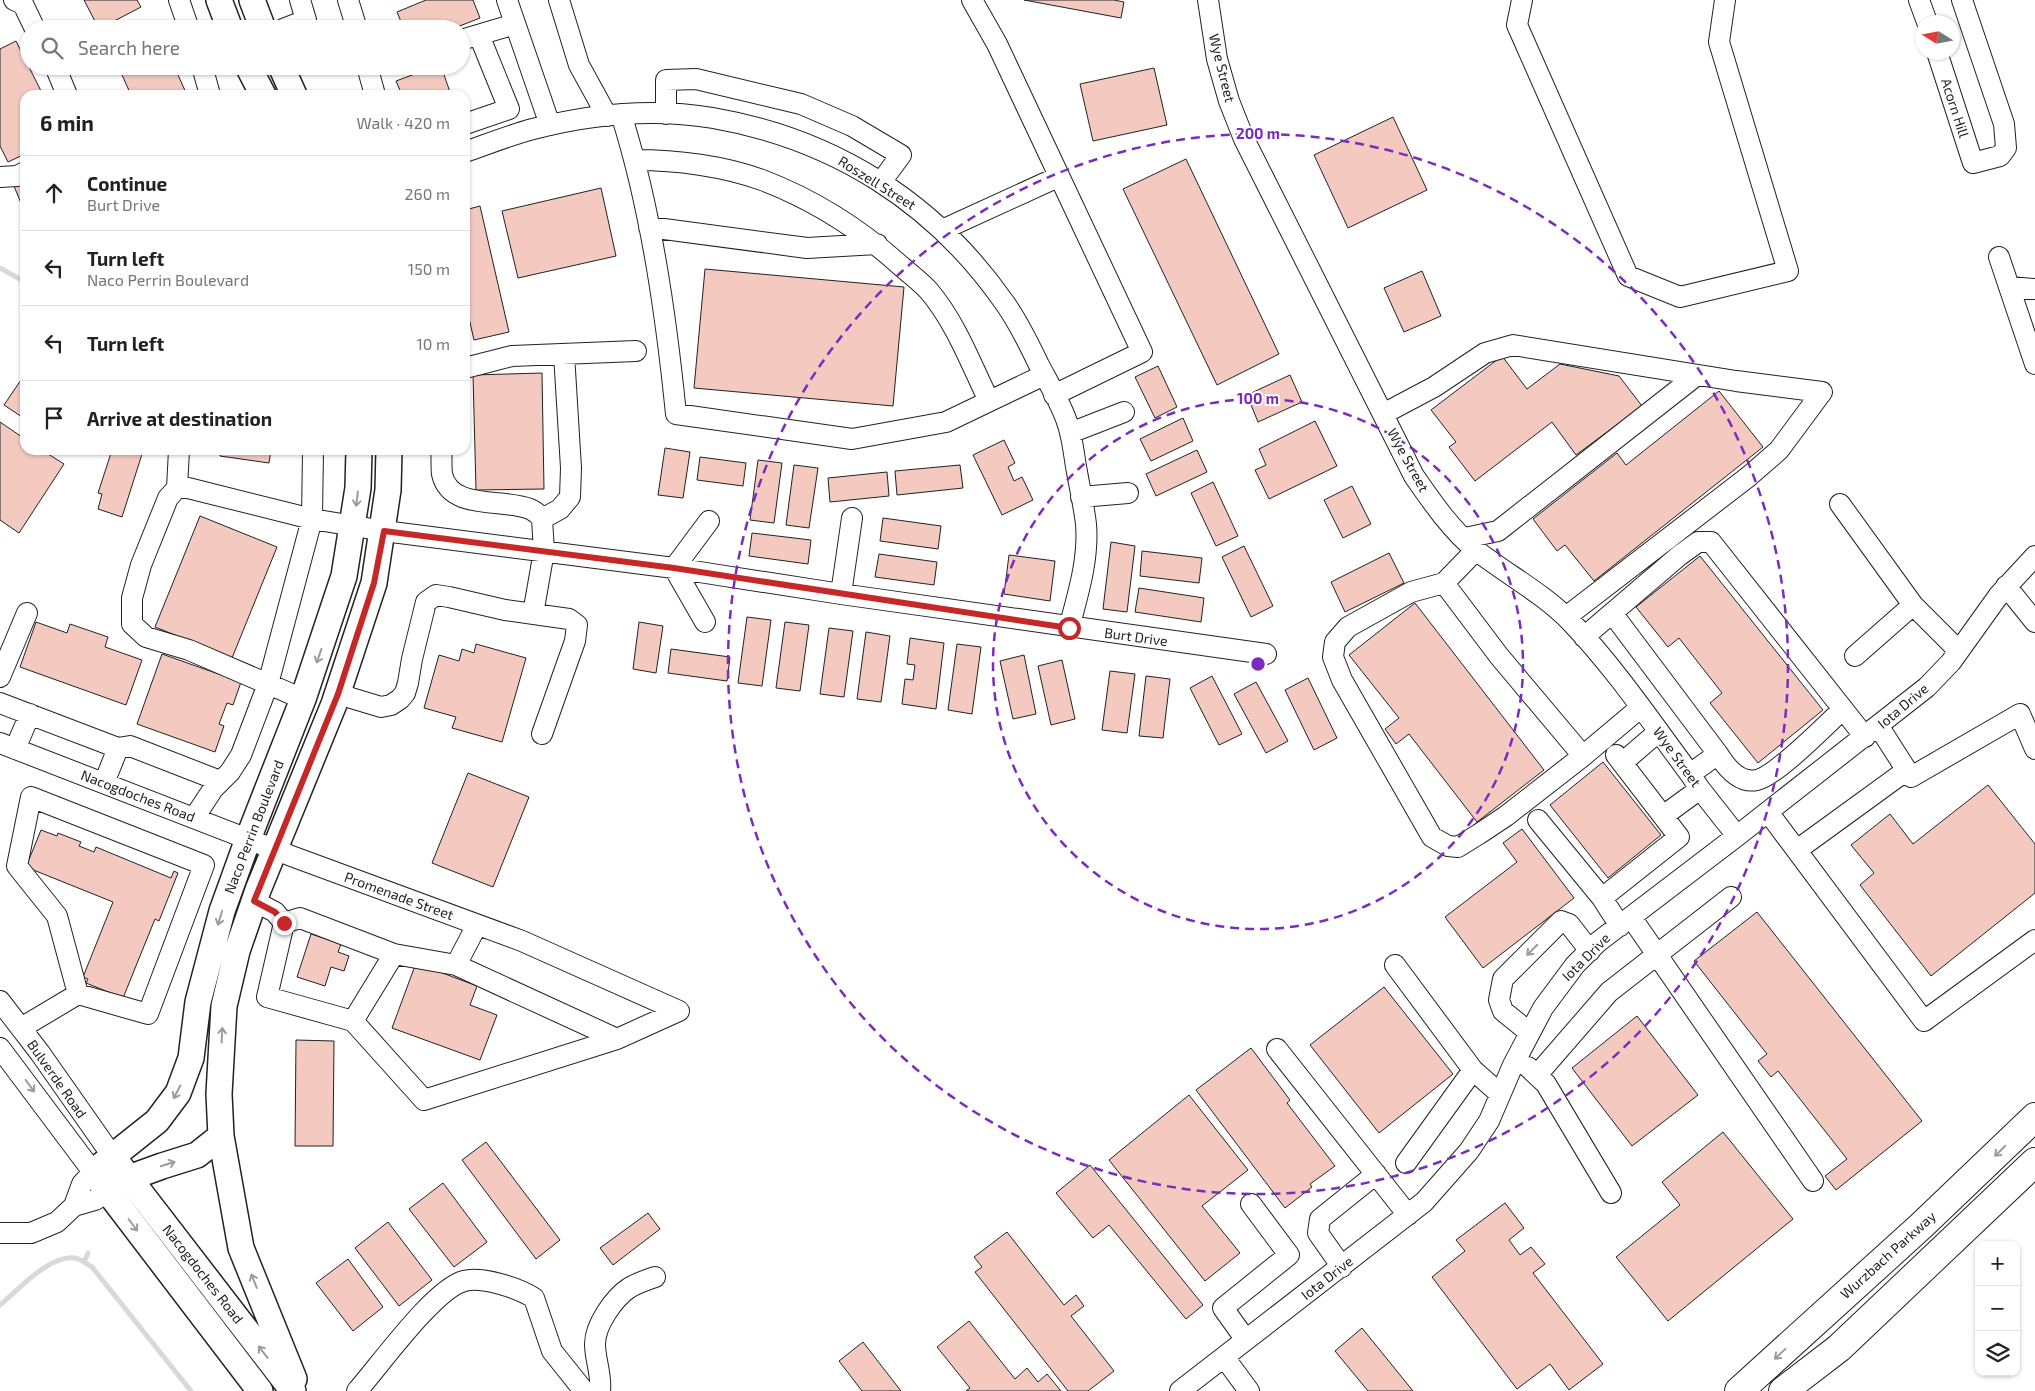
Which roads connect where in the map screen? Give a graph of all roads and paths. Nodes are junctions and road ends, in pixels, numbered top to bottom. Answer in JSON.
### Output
{"nodes":[{"id":1,"x":14,"y":0,"type":"edge"},
{"id":2,"x":179,"y":0,"type":"edge"},
{"id":3,"x":219,"y":0,"type":"edge"},
{"id":4,"x":252,"y":0,"type":"edge"},
{"id":5,"x":300,"y":0,"type":"edge"},
{"id":6,"x":348,"y":0,"type":"edge"},
{"id":7,"x":507,"y":0,"type":"edge"},
{"id":8,"x":559,"y":0,"type":"edge"},
{"id":9,"x":972,"y":0,"type":"edge"},
{"id":10,"x":1208,"y":0,"type":"edge"},
{"id":11,"x":1522,"y":0,"type":"edge"},
{"id":12,"x":1725,"y":0,"type":"edge"},
{"id":13,"x":1919,"y":0,"type":"edge"},
{"id":14,"x":1962,"y":0,"type":"edge"},
{"id":15,"x":1924,"y":15,"type":"edge"},
{"id":16,"x":30,"y":20,"type":"edge"},
{"id":17,"x":186,"y":20,"type":"edge"},
{"id":18,"x":227,"y":20,"type":"edge"},
{"id":19,"x":260,"y":20,"type":"edge"},
{"id":20,"x":306,"y":20,"type":"edge"},
{"id":21,"x":354,"y":20,"type":"edge"},
{"id":22,"x":515,"y":24,"type":"junction"},
{"id":23,"x":470,"y":37,"type":"edge"},
{"id":24,"x":1940,"y":60,"type":"edge"},
{"id":25,"x":59,"y":75,"type":"edge"},
{"id":26,"x":204,"y":75,"type":"edge"},
{"id":27,"x":252,"y":75,"type":"edge"},
{"id":28,"x":285,"y":75,"type":"edge"},
{"id":29,"x":371,"y":75,"type":"edge"},
{"id":30,"x":65,"y":90,"type":"edge"},
{"id":31,"x":209,"y":90,"type":"edge"},
{"id":32,"x":260,"y":90,"type":"edge"},
{"id":33,"x":292,"y":90,"type":"edge"},
{"id":34,"x":374,"y":90,"type":"edge"},
{"id":35,"x":666,"y":114,"type":"junction"},
{"id":36,"x":614,"y":115,"type":"junction"},
{"id":37,"x":470,"y":122,"type":"edge"},
{"id":38,"x":550,"y":125,"type":"junction"},
{"id":39,"x":470,"y":150,"type":"edge"},
{"id":40,"x":636,"y":160,"type":"junction"},
{"id":41,"x":20,"y":174,"type":"edge"},
{"id":42,"x":0,"y":176,"type":"edge"},
{"id":43,"x":1058,"y":176,"type":"junction"},
{"id":44,"x":881,"y":182,"type":"junction"},
{"id":45,"x":649,"y":227,"type":"junction"},
{"id":46,"x":942,"y":230,"type":"junction"},
{"id":47,"x":877,"y":244,"type":"junction"},
{"id":48,"x":1999,"y":257,"type":"dead end"},
{"id":49,"x":2009,"y":287,"type":"junction"},
{"id":50,"x":2035,"y":289,"type":"edge"},
{"id":51,"x":636,"y":351,"type":"dead end"},
{"id":52,"x":564,"y":354,"type":"junction"},
{"id":53,"x":2035,"y":364,"type":"edge"},
{"id":54,"x":470,"y":367,"type":"edge"},
{"id":55,"x":1044,"y":375,"type":"junction"},
{"id":56,"x":1697,"y":375,"type":"junction"},
{"id":57,"x":1054,"y":395,"type":"junction"},
{"id":58,"x":989,"y":401,"type":"junction"},
{"id":59,"x":1124,"y":412,"type":"dead end"},
{"id":60,"x":1383,"y":414,"type":"junction"},
{"id":61,"x":1070,"y":433,"type":"junction"},
{"id":62,"x":179,"y":455,"type":"edge"},
{"id":63,"x":313,"y":455,"type":"edge"},
{"id":64,"x":359,"y":455,"type":"edge"},
{"id":65,"x":389,"y":455,"type":"edge"},
{"id":66,"x":441,"y":455,"type":"edge"},
{"id":67,"x":177,"y":488,"type":"junction"},
{"id":68,"x":1128,"y":493,"type":"dead end"},
{"id":69,"x":1081,"y":496,"type":"junction"},
{"id":70,"x":1840,"y":504,"type":"dead end"},
{"id":71,"x":542,"y":518,"type":"junction"},
{"id":72,"x":852,"y":518,"type":"dead end"},
{"id":73,"x":312,"y":519,"type":"junction"},
{"id":74,"x":709,"y":521,"type":"dead end"},
{"id":75,"x":353,"y":526,"type":"junction"},
{"id":76,"x":384,"y":531,"type":"junction"},
{"id":77,"x":1470,"y":544,"type":"junction"},
{"id":78,"x":544,"y":551,"type":"junction"},
{"id":79,"x":2035,"y":556,"type":"edge"},
{"id":80,"x":674,"y":568,"type":"junction"},
{"id":81,"x":1444,"y":583,"type":"junction"},
{"id":82,"x":2006,"y":586,"type":"junction"},
{"id":83,"x":841,"y":594,"type":"junction"},
{"id":84,"x":1913,"y":605,"type":"junction"},
{"id":85,"x":2032,"y":612,"type":"edge"},
{"id":86,"x":27,"y":613,"type":"dead end"},
{"id":87,"x":1612,"y":613,"type":"junction"},
{"id":88,"x":534,"y":614,"type":"junction"},
{"id":89,"x":1566,"y":617,"type":"junction"},
{"id":90,"x":704,"y":622,"type":"dead end"},
{"id":91,"x":1069,"y":628,"type":"junction"},
{"id":92,"x":1584,"y":637,"type":"junction"},
{"id":93,"x":1959,"y":650,"type":"junction"},
{"id":94,"x":1266,"y":654,"type":"dead end"},
{"id":95,"x":1856,"y":656,"type":"dead end"},
{"id":96,"x":0,"y":677,"type":"edge"},
{"id":97,"x":268,"y":684,"type":"junction"},
{"id":98,"x":338,"y":694,"type":"junction"},
{"id":99,"x":304,"y":699,"type":"junction"},
{"id":100,"x":0,"y":703,"type":"edge"},
{"id":101,"x":1640,"y":708,"type":"junction"},
{"id":102,"x":1843,"y":709,"type":"junction"},
{"id":103,"x":30,"y":714,"type":"junction"},
{"id":104,"x":1658,"y":732,"type":"junction"},
{"id":105,"x":1872,"y":732,"type":"junction"},
{"id":106,"x":542,"y":734,"type":"dead end"},
{"id":107,"x":7,"y":746,"type":"edge"},
{"id":108,"x":118,"y":748,"type":"junction"},
{"id":109,"x":2035,"y":749,"type":"edge"},
{"id":110,"x":1718,"y":754,"type":"junction"},
{"id":111,"x":1583,"y":756,"type":"junction"},
{"id":112,"x":1792,"y":757,"type":"junction"},
{"id":113,"x":1907,"y":770,"type":"junction"},
{"id":114,"x":220,"y":781,"type":"junction"},
{"id":115,"x":1695,"y":782,"type":"junction"},
{"id":116,"x":1808,"y":782,"type":"junction"},
{"id":117,"x":104,"y":783,"type":"junction"},
{"id":118,"x":1768,"y":812,"type":"junction"},
{"id":119,"x":1663,"y":816,"type":"junction"},
{"id":120,"x":194,"y":818,"type":"junction"},
{"id":121,"x":1538,"y":820,"type":"dead end"},
{"id":122,"x":1738,"y":836,"type":"junction"},
{"id":123,"x":248,"y":839,"type":"junction"},
{"id":124,"x":276,"y":850,"type":"junction"},
{"id":125,"x":1797,"y":850,"type":"junction"},
{"id":126,"x":1636,"y":871,"type":"junction"},
{"id":127,"x":1731,"y":897,"type":"dead end"},
{"id":128,"x":1602,"y":898,"type":"junction"},
{"id":129,"x":1655,"y":898,"type":"junction"},
{"id":130,"x":254,"y":901,"type":"junction"},
{"id":131,"x":1625,"y":921,"type":"junction"},
{"id":132,"x":284,"y":923,"type":"junction"},
{"id":133,"x":477,"y":925,"type":"junction"},
{"id":134,"x":2035,"y":940,"type":"edge"},
{"id":135,"x":1590,"y":951,"type":"junction"},
{"id":136,"x":394,"y":954,"type":"junction"},
{"id":137,"x":1657,"y":954,"type":"junction"},
{"id":138,"x":456,"y":965,"type":"junction"},
{"id":139,"x":1395,"y":965,"type":"dead end"},
{"id":140,"x":78,"y":994,"type":"junction"},
{"id":141,"x":0,"y":1001,"type":"edge"},
{"id":142,"x":353,"y":1021,"type":"junction"},
{"id":143,"x":21,"y":1028,"type":"junction"},
{"id":144,"x":1530,"y":1033,"type":"junction"},
{"id":145,"x":617,"y":1038,"type":"junction"},
{"id":146,"x":0,"y":1048,"type":"edge"},
{"id":147,"x":1277,"y":1049,"type":"dead end"},
{"id":148,"x":1518,"y":1056,"type":"junction"},
{"id":149,"x":1474,"y":1070,"type":"junction"},
{"id":150,"x":1537,"y":1075,"type":"junction"},
{"id":151,"x":1500,"y":1094,"type":"junction"},
{"id":152,"x":2035,"y":1116,"type":"edge"},
{"id":153,"x":221,"y":1136,"type":"junction"},
{"id":154,"x":113,"y":1158,"type":"junction"},
{"id":155,"x":1406,"y":1162,"type":"dead end"},
{"id":156,"x":2035,"y":1162,"type":"edge"},
{"id":157,"x":93,"y":1172,"type":"junction"},
{"id":158,"x":1376,"y":1174,"type":"junction"},
{"id":159,"x":129,"y":1178,"type":"junction"},
{"id":160,"x":1813,"y":1182,"type":"dead end"},
{"id":161,"x":108,"y":1192,"type":"junction"},
{"id":162,"x":1611,"y":1193,"type":"dead end"},
{"id":163,"x":1251,"y":1204,"type":"dead end"},
{"id":164,"x":74,"y":1206,"type":"junction"},
{"id":165,"x":1408,"y":1215,"type":"junction"},
{"id":166,"x":1977,"y":1219,"type":"junction"},
{"id":167,"x":0,"y":1233,"type":"edge"},
{"id":168,"x":1342,"y":1266,"type":"junction"},
{"id":169,"x":655,"y":1277,"type":"dead end"},
{"id":170,"x":1246,"y":1340,"type":"junction"},
{"id":171,"x":1224,"y":1357,"type":"junction"},
{"id":172,"x":260,"y":1391,"type":"edge"},
{"id":173,"x":293,"y":1391,"type":"edge"},
{"id":174,"x":299,"y":1391,"type":"edge"},
{"id":175,"x":357,"y":1391,"type":"edge"},
{"id":176,"x":584,"y":1391,"type":"edge"},
{"id":177,"x":600,"y":1391,"type":"edge"},
{"id":178,"x":1180,"y":1391,"type":"edge"},
{"id":179,"x":1249,"y":1391,"type":"edge"},
{"id":180,"x":1739,"y":1391,"type":"edge"},
{"id":181,"x":1783,"y":1391,"type":"edge"},
{"id":182,"x":1813,"y":1391,"type":"edge"}],
"edges":[{"from":1,"to":16,"type":"street"},
{"from":2,"to":17,"type":"street"},
{"from":3,"to":18,"type":"main road"},
{"from":4,"to":19,"type":"main road"},
{"from":5,"to":20,"type":"street"},
{"from":6,"to":21,"type":"street"},
{"from":7,"to":22,"type":"street"},
{"from":8,"to":36,"type":"street"},
{"from":9,"to":43,"type":"street"},
{"from":10,"to":60,"type":"street","name":"Wye Street"},
{"from":11,"to":12,"type":"street"},
{"from":13,"to":15,"type":"street"},
{"from":14,"to":24,"type":"street","name":"Acorn Hill"},
{"from":22,"to":23,"type":"street"},
{"from":22,"to":38,"type":"street"},
{"from":23,"to":37,"type":"street"},
{"from":25,"to":30,"type":"street"},
{"from":26,"to":31,"type":"street"},
{"from":27,"to":32,"type":"main road"},
{"from":28,"to":33,"type":"main road"},
{"from":29,"to":34,"type":"street"},
{"from":35,"to":36,"type":"street","name":"Roszell Street"},
{"from":35,"to":44,"type":"street","name":"Roszell Street"},
{"from":35,"to":44,"type":"street"},
{"from":36,"to":38,"type":"street","name":"Roszell Street"},
{"from":36,"to":40,"type":"street"},
{"from":38,"to":39,"type":"street","name":"Roszell Street"},
{"from":40,"to":45,"type":"street"},
{"from":40,"to":47,"type":"street"},
{"from":41,"to":42,"type":"street"},
{"from":43,"to":46,"type":"street"},
{"from":43,"to":57,"type":"street"},
{"from":44,"to":46,"type":"street","name":"Roszell Street"},
{"from":45,"to":47,"type":"street"},
{"from":45,"to":58,"type":"street"},
{"from":46,"to":55,"type":"street","name":"Roszell Street"},
{"from":47,"to":58,"type":"street"},
{"from":48,"to":49,"type":"street"},
{"from":49,"to":50,"type":"street"},
{"from":49,"to":53,"type":"street"},
{"from":51,"to":52,"type":"street"},
{"from":52,"to":54,"type":"street"},
{"from":52,"to":71,"type":"street"},
{"from":55,"to":57,"type":"street","name":"Roszell Street"},
{"from":55,"to":58,"type":"street"},
{"from":56,"to":60,"type":"street"},
{"from":56,"to":77,"type":"street"},
{"from":56,"to":89,"type":"street"},
{"from":57,"to":61,"type":"street","name":"Roszell Street"},
{"from":59,"to":61,"type":"street"},
{"from":60,"to":77,"type":"street","name":"Wye Street"},
{"from":61,"to":69,"type":"street","name":"Roszell Street"},
{"from":62,"to":67,"type":"street"},
{"from":63,"to":73,"type":"street"},
{"from":64,"to":75,"type":"main road","name":"Naco Perrin Boulevard","one_way":true},
{"from":65,"to":76,"type":"main road","name":"Naco Perrin Boulevard"},
{"from":66,"to":71,"type":"street"},
{"from":67,"to":73,"type":"street","name":"Burt Drive"},
{"from":67,"to":97,"type":"street"},
{"from":68,"to":69,"type":"street"},
{"from":69,"to":91,"type":"street","name":"Roszell Street"},
{"from":70,"to":84,"type":"street"},
{"from":71,"to":78,"type":"street"},
{"from":72,"to":83,"type":"street"},
{"from":73,"to":75,"type":"street","name":"Burt Drive"},
{"from":73,"to":97,"type":"street"},
{"from":74,"to":80,"type":"street"},
{"from":75,"to":76,"type":"street","name":"Burt Drive"},
{"from":75,"to":99,"type":"main road","name":"Naco Perrin Boulevard","one_way":true},
{"from":76,"to":78,"type":"street","name":"Burt Drive"},
{"from":76,"to":98,"type":"main road","name":"Naco Perrin Boulevard"},
{"from":77,"to":81,"type":"street"},
{"from":77,"to":89,"type":"street","name":"Wye Street"},
{"from":78,"to":80,"type":"street","name":"Burt Drive"},
{"from":78,"to":88,"type":"street"},
{"from":79,"to":82,"type":"street","name":"Iota Drive"},
{"from":80,"to":83,"type":"street","name":"Burt Drive"},
{"from":80,"to":90,"type":"street"},
{"from":81,"to":111,"type":"street"},
{"from":81,"to":111,"type":"street"},
{"from":82,"to":85,"type":"street"},
{"from":82,"to":93,"type":"street","name":"Iota Drive"},
{"from":83,"to":91,"type":"street","name":"Burt Drive"},
{"from":84,"to":93,"type":"street"},
{"from":84,"to":95,"type":"street"},
{"from":86,"to":96,"type":"street"},
{"from":87,"to":92,"type":"street"},
{"from":87,"to":102,"type":"street"},
{"from":87,"to":110,"type":"street"},
{"from":88,"to":98,"type":"street"},
{"from":88,"to":106,"type":"street"},
{"from":89,"to":92,"type":"street","name":"Wye Street"},
{"from":91,"to":94,"type":"street","name":"Burt Drive"},
{"from":92,"to":101,"type":"street","name":"Wye Street"},
{"from":93,"to":105,"type":"street","name":"Iota Drive"},
{"from":97,"to":99,"type":"street"},
{"from":97,"to":114,"type":"street"},
{"from":98,"to":124,"type":"main road","name":"Naco Perrin Boulevard"},
{"from":99,"to":123,"type":"main road","name":"Naco Perrin Boulevard"},
{"from":100,"to":103,"type":"street"},
{"from":101,"to":104,"type":"street","name":"Wye Street"},
{"from":101,"to":111,"type":"street"},
{"from":102,"to":105,"type":"street"},
{"from":102,"to":112,"type":"street"},
{"from":103,"to":107,"type":"street"},
{"from":103,"to":108,"type":"street"},
{"from":104,"to":115,"type":"street","name":"Wye Street"},
{"from":104,"to":119,"type":"street"},
{"from":105,"to":113,"type":"street"},
{"from":105,"to":116,"type":"street","name":"Iota Drive"},
{"from":107,"to":117,"type":"street","name":"Nacogdoches Road"},
{"from":108,"to":114,"type":"street"},
{"from":108,"to":117,"type":"street"},
{"from":109,"to":113,"type":"street"},
{"from":110,"to":112,"type":"street"},
{"from":110,"to":115,"type":"street"},
{"from":112,"to":116,"type":"street"},
{"from":113,"to":125,"type":"street"},
{"from":114,"to":120,"type":"street"},
{"from":115,"to":119,"type":"street"},
{"from":115,"to":122,"type":"street","name":"Wye Street"},
{"from":116,"to":118,"type":"street","name":"Iota Drive"},
{"from":117,"to":120,"type":"street","name":"Nacogdoches Road"},
{"from":118,"to":122,"type":"street","name":"Iota Drive"},
{"from":118,"to":125,"type":"street"},
{"from":119,"to":126,"type":"street"},
{"from":120,"to":123,"type":"street","name":"Nacogdoches Road"},
{"from":121,"to":128,"type":"street"},
{"from":122,"to":129,"type":"street","name":"Iota Drive"},
{"from":123,"to":124,"type":"street","name":"Nacogdoches Road"},
{"from":123,"to":154,"type":"main road","name":"Naco Perrin Boulevard","one_way":true},
{"from":124,"to":130,"type":"main road","name":"Naco Perrin Boulevard"},
{"from":124,"to":133,"type":"street","name":"Promenade Street"},
{"from":125,"to":134,"type":"street"},
{"from":126,"to":128,"type":"street"},
{"from":126,"to":129,"type":"street"},
{"from":127,"to":137,"type":"street"},
{"from":128,"to":131,"type":"street"},
{"from":129,"to":131,"type":"street","name":"Iota Drive"},
{"from":130,"to":132,"type":"street"},
{"from":153,"to":130,"type":"main road","name":"Naco Perrin Boulevard","one_way":true},
{"from":131,"to":135,"type":"street","name":"Iota Drive"},
{"from":131,"to":137,"type":"street"},
{"from":132,"to":136,"type":"street"},
{"from":132,"to":142,"type":"street"},
{"from":133,"to":138,"type":"street"},
{"from":133,"to":145,"type":"street","name":"Promenade Street"},
{"from":135,"to":144,"type":"street","name":"Iota Drive"},
{"from":135,"to":144,"type":"street","one_way":true},
{"from":136,"to":138,"type":"street"},
{"from":136,"to":142,"type":"street"},
{"from":137,"to":150,"type":"street"},
{"from":137,"to":160,"type":"street"},
{"from":138,"to":145,"type":"street"},
{"from":139,"to":149,"type":"street"},
{"from":140,"to":140,"type":"street"},
{"from":140,"to":143,"type":"street"},
{"from":141,"to":143,"type":"street","name":"Bulverde Road"},
{"from":142,"to":145,"type":"street"},
{"from":143,"to":154,"type":"street","name":"Bulverde Road"},
{"from":144,"to":148,"type":"street","name":"Iota Drive"},
{"from":146,"to":157,"type":"street","name":"Bulverde Road","one_way":true},
{"from":147,"to":158,"type":"street"},
{"from":148,"to":150,"type":"street"},
{"from":148,"to":151,"type":"street","name":"Iota Drive"},
{"from":149,"to":151,"type":"street"},
{"from":149,"to":155,"type":"street"},
{"from":150,"to":162,"type":"street"},
{"from":151,"to":165,"type":"street","name":"Iota Drive"},
{"from":152,"to":180,"type":"highway","name":"Wurzbach Parkway","one_way":true},
{"from":159,"to":153,"type":"main road","one_way":true},
{"from":174,"to":153,"type":"main road","name":"Naco Perrin Boulevard","one_way":true},
{"from":154,"to":157,"type":"main road","name":"Naco Perrin Boulevard"},
{"from":154,"to":159,"type":"main road","name":"Nacogdoches Road"},
{"from":156,"to":166,"type":"highway"},
{"from":157,"to":161,"type":"main road","name":"Nacogdoches Road"},
{"from":157,"to":164,"type":"street"},
{"from":158,"to":165,"type":"street"},
{"from":158,"to":168,"type":"street"},
{"from":159,"to":161,"type":"main road"},
{"from":173,"to":159,"type":"main road","name":"Nacogdoches Road","one_way":true},
{"from":161,"to":164,"type":"street"},
{"from":161,"to":172,"type":"main road","name":"Nacogdoches Road","one_way":true},
{"from":163,"to":170,"type":"street"},
{"from":164,"to":167,"type":"street"},
{"from":165,"to":168,"type":"street","name":"Iota Drive"},
{"from":166,"to":181,"type":"highway"},
{"from":166,"to":182,"type":"highway"},
{"from":168,"to":170,"type":"street","name":"Iota Drive"},
{"from":169,"to":177,"type":"street"},
{"from":170,"to":171,"type":"street","name":"Iota Drive"},
{"from":171,"to":178,"type":"street","name":"Iota Drive"},
{"from":171,"to":179,"type":"street"},
{"from":175,"to":176,"type":"street"}]}
